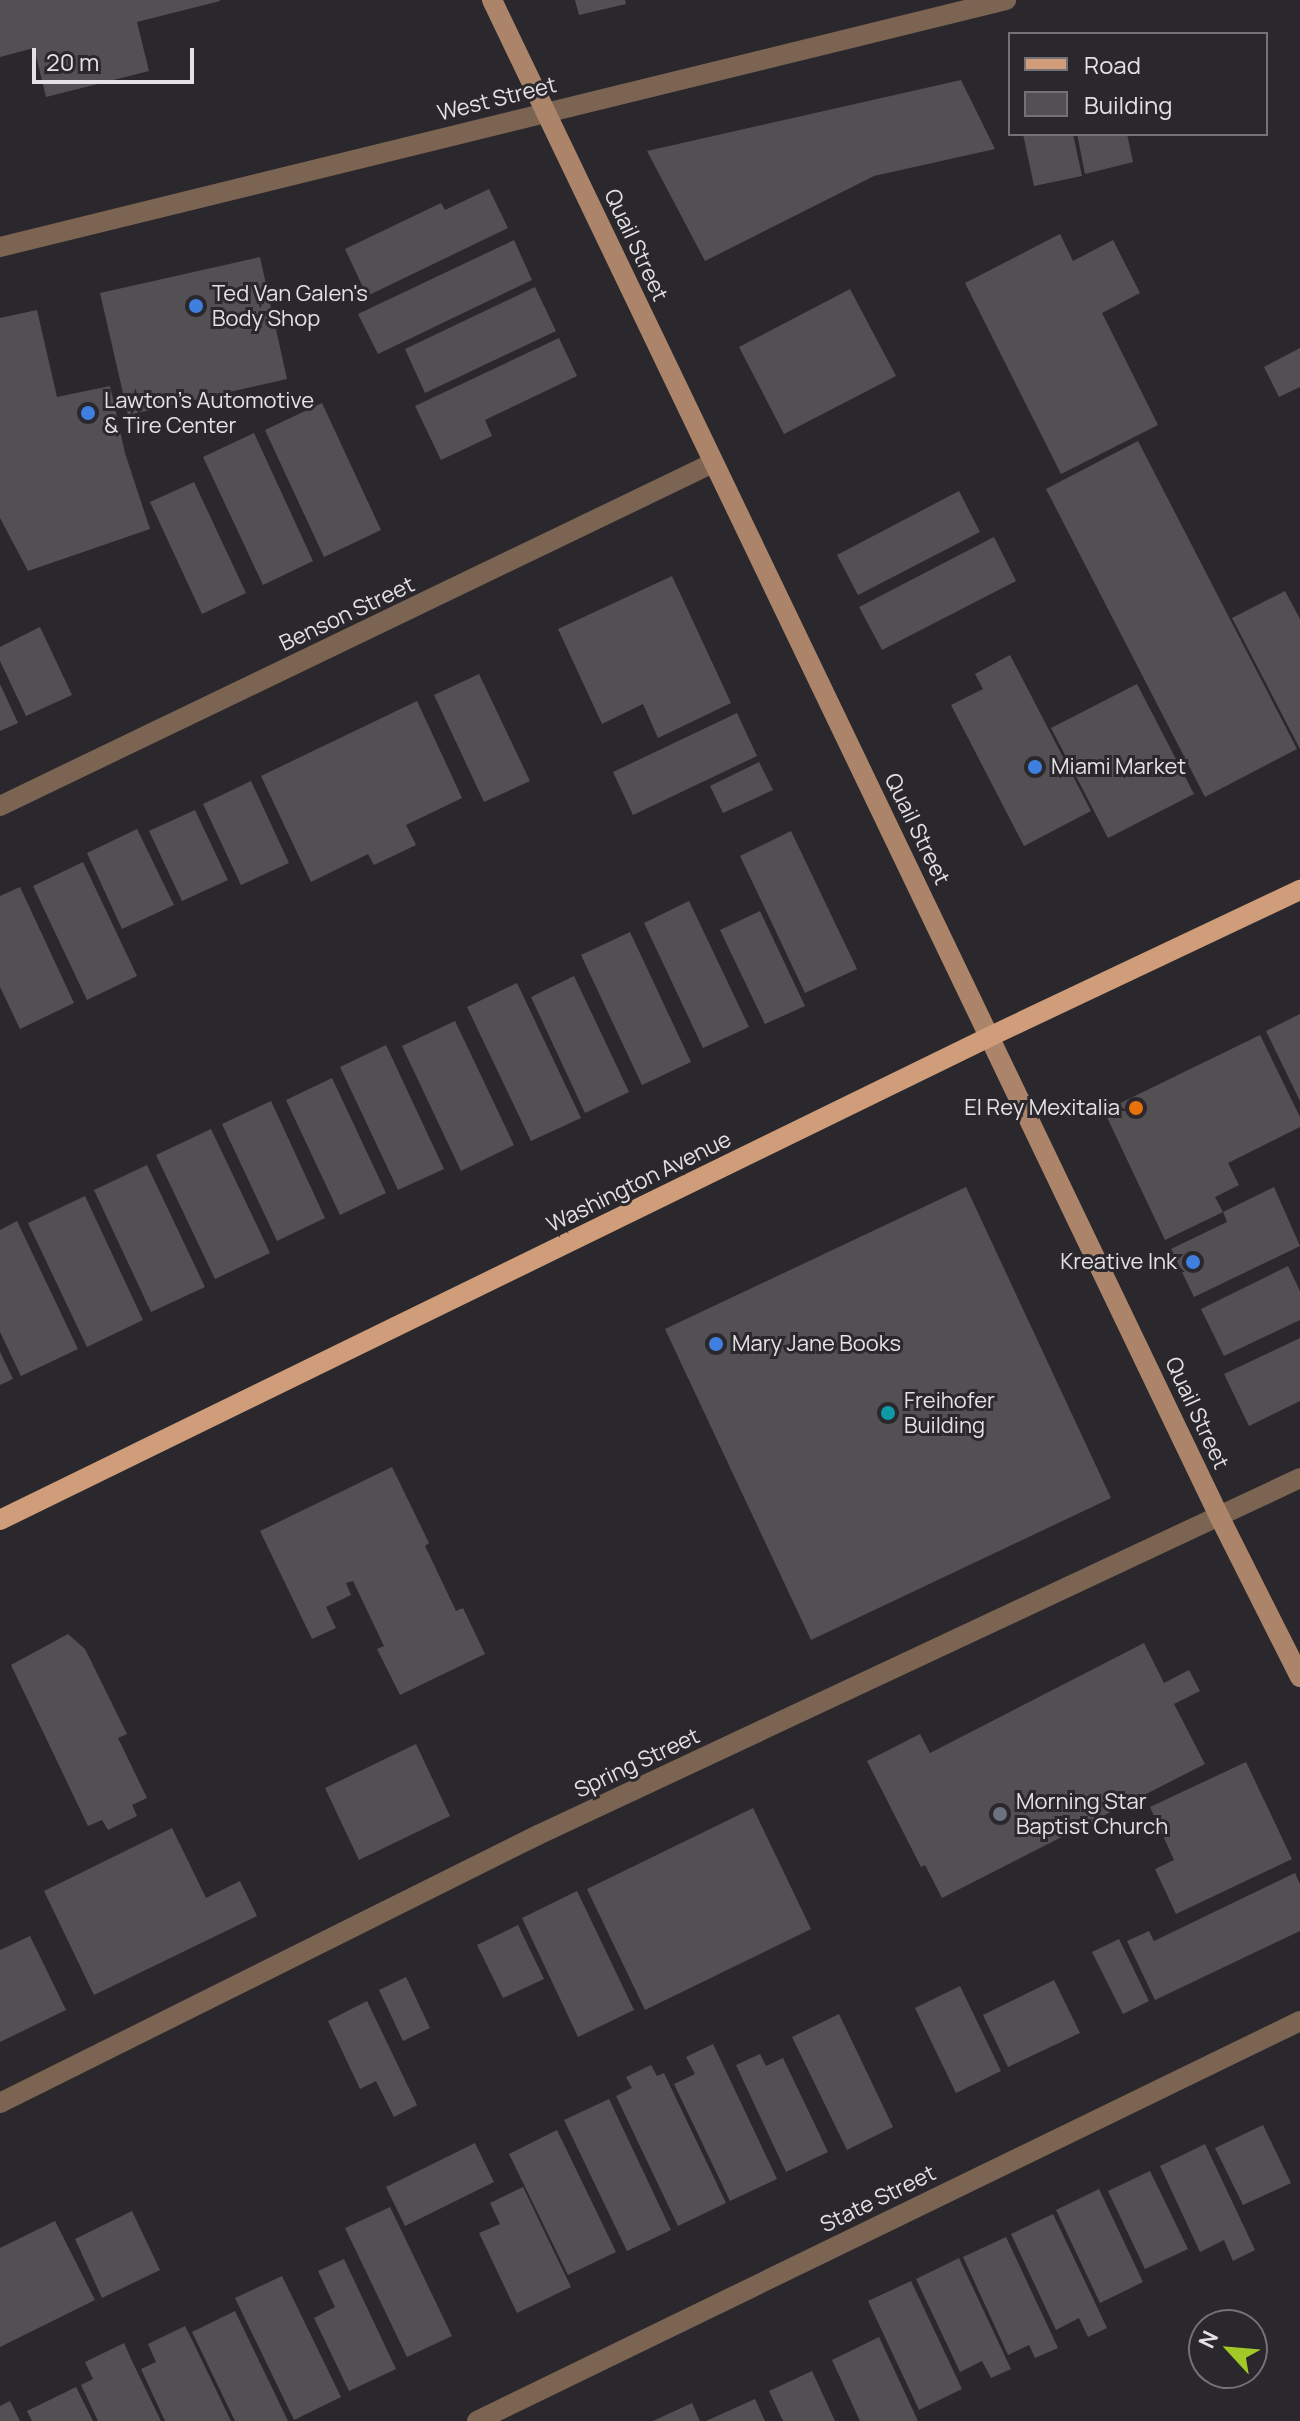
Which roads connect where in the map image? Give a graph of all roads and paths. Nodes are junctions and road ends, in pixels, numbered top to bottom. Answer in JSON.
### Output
{"nodes":[{"id":1,"x":492,"y":0,"type":"edge"},
{"id":2,"x":1006,"y":0,"type":"edge"},
{"id":3,"x":546,"y":111,"type":"junction"},
{"id":4,"x":0,"y":247,"type":"edge"},
{"id":5,"x":713,"y":463,"type":"junction"},
{"id":6,"x":0,"y":806,"type":"edge"},
{"id":7,"x":1300,"y":890,"type":"edge"},
{"id":8,"x":991,"y":1036,"type":"junction"},
{"id":9,"x":1300,"y":1478,"type":"edge"},
{"id":10,"x":1220,"y":1518,"type":"junction"},
{"id":11,"x":0,"y":1520,"type":"edge"},
{"id":12,"x":1300,"y":1677,"type":"edge"},
{"id":13,"x":1300,"y":2021,"type":"edge"},
{"id":14,"x":0,"y":2103,"type":"edge"},
{"id":15,"x":477,"y":2421,"type":"edge"}],
"edges":[{"from":1,"to":3,"type":"street","name":"Quail Street"},
{"from":2,"to":3,"type":"street","name":"West Street"},
{"from":3,"to":4,"type":"street","name":"West Street"},
{"from":3,"to":5,"type":"street","name":"Quail Street"},
{"from":5,"to":6,"type":"street","name":"Benson Street"},
{"from":5,"to":8,"type":"street","name":"Quail Street"},
{"from":7,"to":8,"type":"main road","name":"Washington Avenue"},
{"from":8,"to":10,"type":"street","name":"Quail Street"},
{"from":8,"to":11,"type":"main road","name":"Washington Avenue"},
{"from":9,"to":10,"type":"street","name":"Spring Street"},
{"from":10,"to":12,"type":"street","name":"Quail Street"},
{"from":10,"to":14,"type":"street","name":"Spring Street"},
{"from":13,"to":15,"type":"street","name":"State Street"}]}
